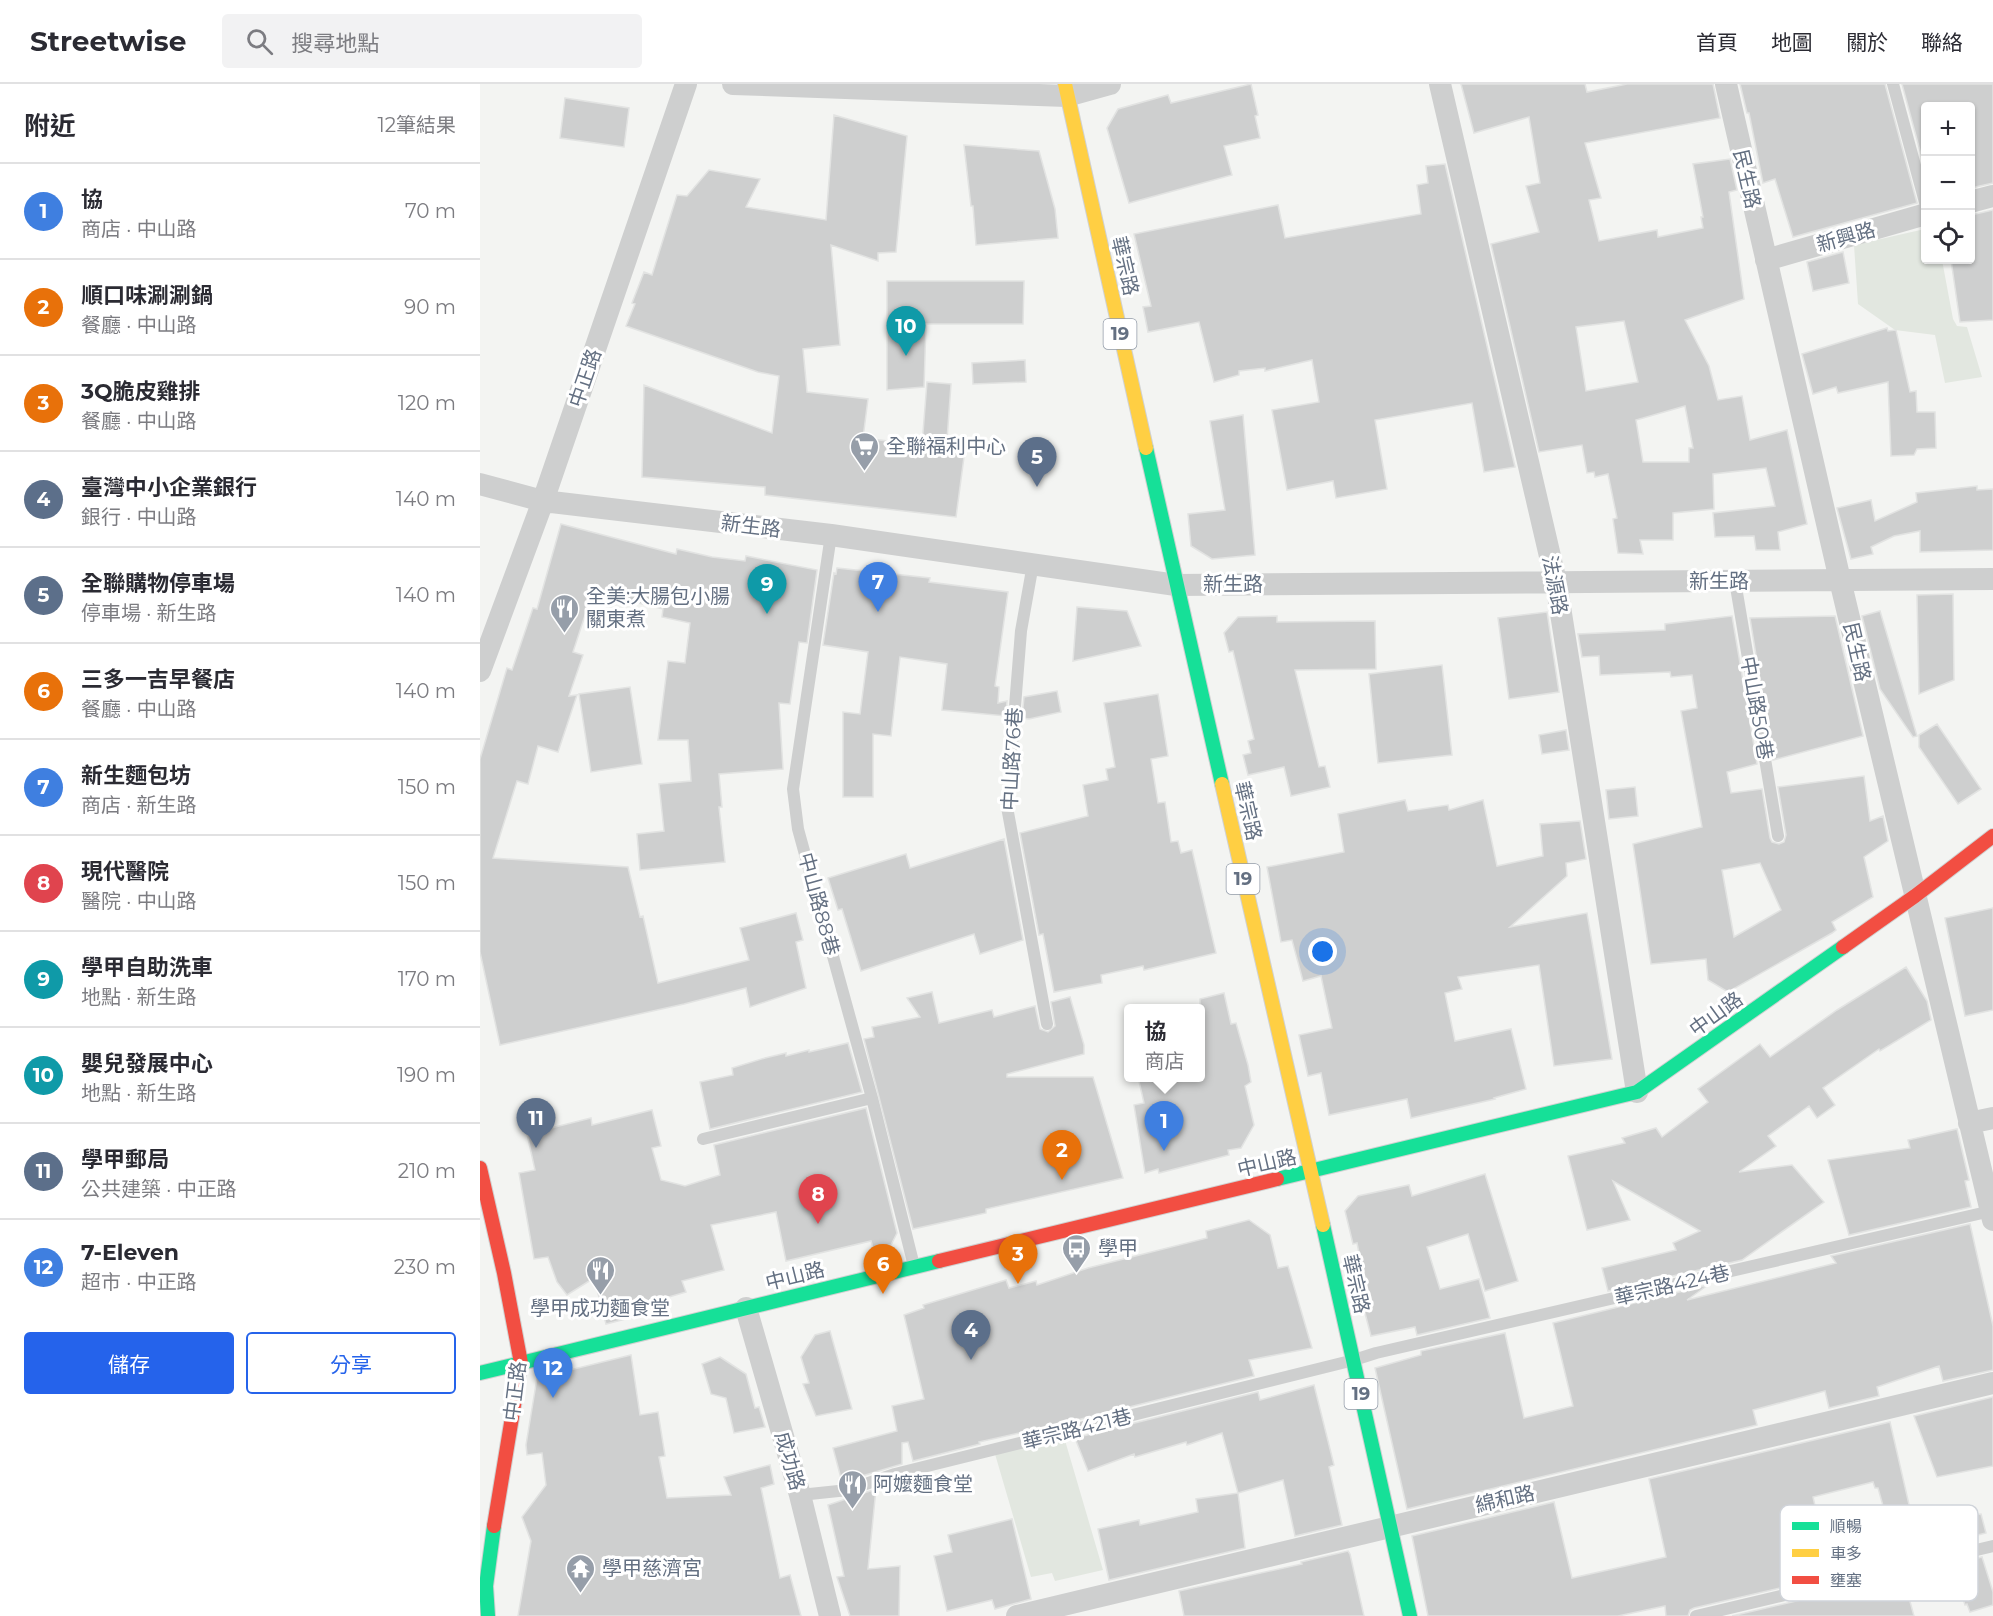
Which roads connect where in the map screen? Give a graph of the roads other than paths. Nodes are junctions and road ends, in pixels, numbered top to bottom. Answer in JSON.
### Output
{"nodes":[{"id":1,"x":686,"y":84,"type":"edge"},
{"id":2,"x":733,"y":84,"type":"edge"},
{"id":3,"x":1110,"y":84,"type":"edge"},
{"id":4,"x":1440,"y":84,"type":"edge"},
{"id":5,"x":1726,"y":84,"type":"edge"},
{"id":6,"x":1893,"y":84,"type":"edge"},
{"id":7,"x":1066,"y":90,"type":"edge"},
{"id":8,"x":1921,"y":188,"type":"edge"},
{"id":9,"x":1993,"y":196,"type":"edge"},
{"id":10,"x":1975,"y":201,"type":"edge"},
{"id":11,"x":1921,"y":215,"type":"edge"},
{"id":12,"x":1766,"y":260,"type":"junction"},
{"id":13,"x":480,"y":484,"type":"edge"},
{"id":14,"x":543,"y":501,"type":"junction"},
{"id":15,"x":831,"y":535,"type":"junction"},
{"id":16,"x":1034,"y":564,"type":"junction"},
{"id":17,"x":1993,"y":579,"type":"edge"},
{"id":18,"x":1840,"y":580,"type":"junction"},
{"id":19,"x":1735,"y":581,"type":"junction"},
{"id":20,"x":1556,"y":582,"type":"junction"},
{"id":21,"x":1176,"y":585,"type":"junction"},
{"id":22,"x":480,"y":671,"type":"edge"},
{"id":23,"x":1778,"y":836,"type":"dead end"},
{"id":24,"x":1993,"y":836,"type":"edge"},
{"id":25,"x":1915,"y":896,"type":"junction"},
{"id":26,"x":1047,"y":1024,"type":"dead end"},
{"id":27,"x":1637,"y":1092,"type":"junction"},
{"id":28,"x":872,"y":1098,"type":"junction"},
{"id":29,"x":1993,"y":1118,"type":"edge"},
{"id":30,"x":1970,"y":1123,"type":"junction"},
{"id":31,"x":703,"y":1139,"type":"dead end"},
{"id":32,"x":480,"y":1168,"type":"edge"},
{"id":33,"x":1311,"y":1172,"type":"junction"},
{"id":34,"x":1992,"y":1216,"type":"edge"},
{"id":35,"x":914,"y":1267,"type":"junction"},
{"id":36,"x":746,"y":1308,"type":"junction"},
{"id":37,"x":1354,"y":1360,"type":"junction"},
{"id":38,"x":522,"y":1363,"type":"junction"},
{"id":39,"x":480,"y":1373,"type":"edge"},
{"id":40,"x":1993,"y":1383,"type":"edge"},
{"id":41,"x":800,"y":1494,"type":"junction"},
{"id":42,"x":1390,"y":1527,"type":"junction"},
{"id":43,"x":1993,"y":1545,"type":"edge"},
{"id":44,"x":1978,"y":1549,"type":"edge"},
{"id":45,"x":1780,"y":1596,"type":"edge"},
{"id":46,"x":488,"y":1616,"type":"edge"},
{"id":47,"x":830,"y":1616,"type":"edge"},
{"id":48,"x":1017,"y":1616,"type":"edge"},
{"id":49,"x":1410,"y":1616,"type":"edge"},
{"id":50,"x":1696,"y":1616,"type":"edge"}],
"edges":[{"from":1,"to":14,"type":"street","name":"中正路"},
{"from":2,"to":7,"type":"street"},
{"from":3,"to":7,"type":"street"},
{"from":4,"to":20,"type":"street","name":"法源路"},
{"from":5,"to":12,"type":"street","name":"民生路"},
{"from":6,"to":8,"type":"lane"},
{"from":7,"to":21,"type":"main road","name":"華宗路","number":"19"},
{"from":9,"to":10,"type":"street"},
{"from":11,"to":12,"type":"street","name":"新興路"},
{"from":12,"to":18,"type":"street","name":"民生路"},
{"from":13,"to":14,"type":"street","name":"新生路"},
{"from":14,"to":15,"type":"street","name":"新生路"},
{"from":14,"to":22,"type":"street","name":"中正路"},
{"from":15,"to":16,"type":"street","name":"新生路"},
{"from":15,"to":28,"type":"lane","name":"中山路88巷"},
{"from":16,"to":21,"type":"street","name":"新生路"},
{"from":16,"to":26,"type":"lane","name":"中山路76巷"},
{"from":17,"to":18,"type":"street","name":"新生路"},
{"from":18,"to":19,"type":"street","name":"新生路"},
{"from":18,"to":25,"type":"street","name":"民生路"},
{"from":19,"to":20,"type":"street","name":"新生路"},
{"from":19,"to":23,"type":"lane","name":"中山路50巷"},
{"from":20,"to":21,"type":"street","name":"新生路"},
{"from":20,"to":27,"type":"street","name":"法源路"},
{"from":21,"to":33,"type":"main road","name":"華宗路","number":"19"},
{"from":24,"to":25,"type":"main road","name":"中山路"},
{"from":25,"to":27,"type":"main road","name":"中山路"},
{"from":25,"to":30,"type":"street","name":"民生路"},
{"from":27,"to":33,"type":"main road","name":"中山路"},
{"from":28,"to":31,"type":"lane"},
{"from":28,"to":35,"type":"lane","name":"中山路88巷"},
{"from":29,"to":30,"type":"street"},
{"from":30,"to":34,"type":"street","name":"民生路"},
{"from":32,"to":38,"type":"main road","name":"中正路"},
{"from":33,"to":35,"type":"main road","name":"中山路"},
{"from":33,"to":37,"type":"main road","name":"華宗路","number":"19"},
{"from":34,"to":37,"type":"lane","name":"華宗路424巷"},
{"from":35,"to":36,"type":"main road","name":"中山路"},
{"from":36,"to":38,"type":"main road","name":"中山路"},
{"from":36,"to":41,"type":"street","name":"成功路"},
{"from":37,"to":41,"type":"lane","name":"華宗路421巷"},
{"from":37,"to":42,"type":"main road","name":"華宗路","number":"19"},
{"from":38,"to":39,"type":"main road","name":"中山路"},
{"from":38,"to":46,"type":"main road","name":"中正路"},
{"from":40,"to":42,"type":"street","name":"綿和路"},
{"from":41,"to":47,"type":"street","name":"成功路"},
{"from":42,"to":48,"type":"street","name":"綿和路"},
{"from":42,"to":49,"type":"main road","name":"華宗路","number":"19"},
{"from":43,"to":44,"type":"lane"},
{"from":45,"to":50,"type":"lane"}]}
